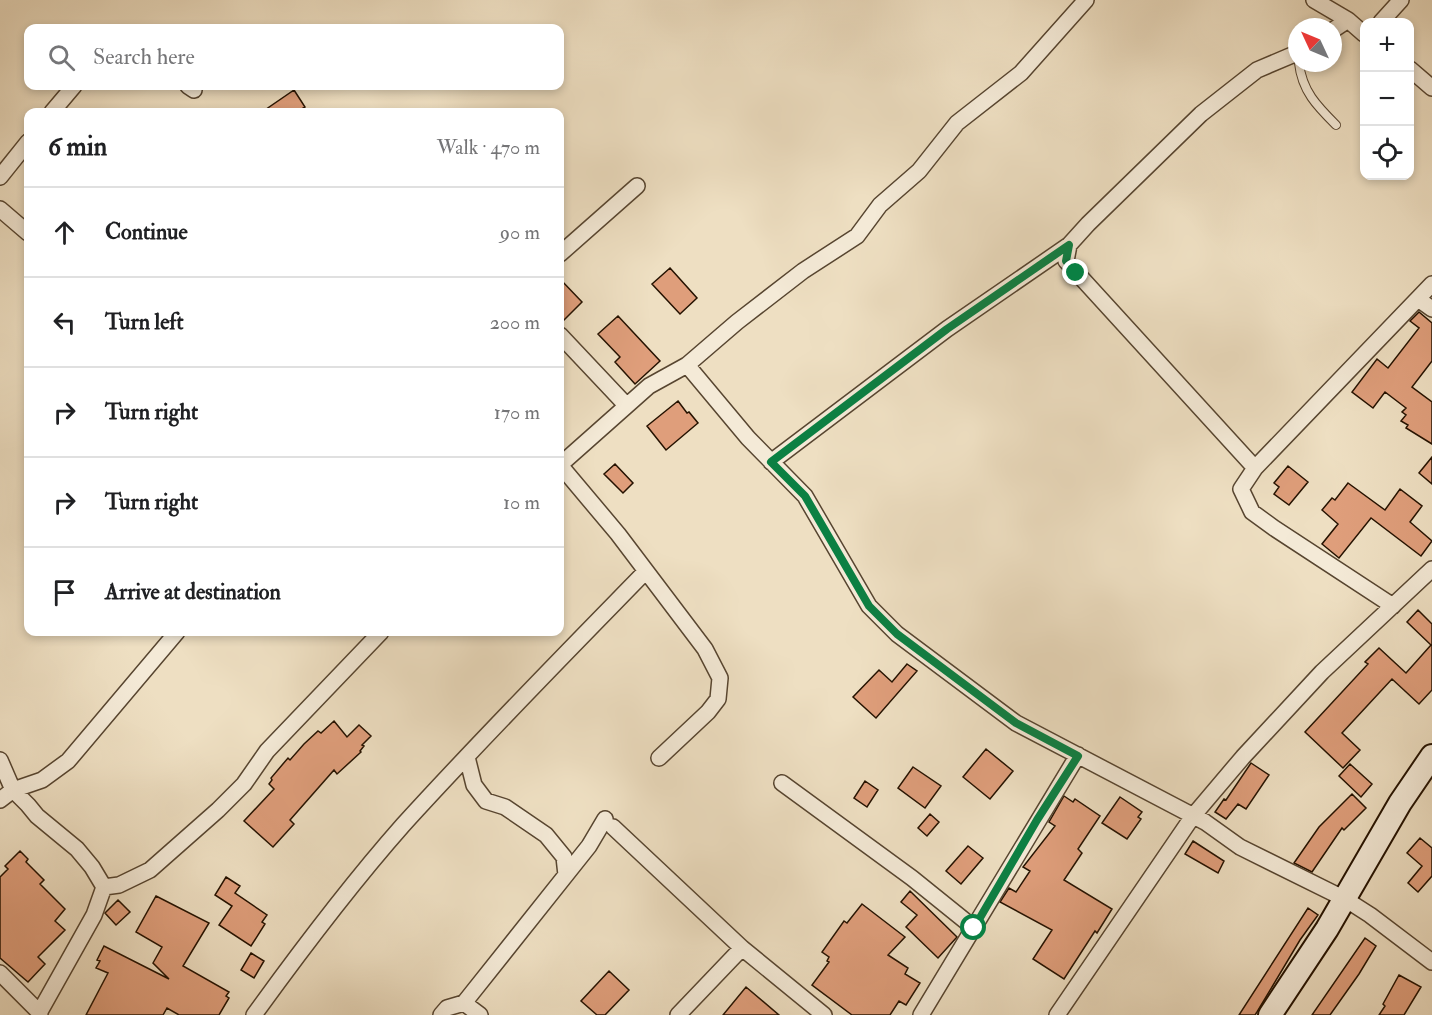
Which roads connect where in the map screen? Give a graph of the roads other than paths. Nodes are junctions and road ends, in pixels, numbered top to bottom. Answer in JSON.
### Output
{"nodes":[{"id":1,"x":1086,"y":0,"type":"edge"},
{"id":2,"x":1314,"y":0,"type":"edge"},
{"id":3,"x":1401,"y":0,"type":"edge"},
{"id":4,"x":1385,"y":18,"type":"edge"},
{"id":5,"x":1348,"y":20,"type":"junction"},
{"id":6,"x":1342,"y":24,"type":"edge"},
{"id":7,"x":1360,"y":30,"type":"edge"},
{"id":8,"x":1288,"y":57,"type":"edge"},
{"id":9,"x":1300,"y":72,"type":"edge"},
{"id":10,"x":1413,"y":72,"type":"edge"},
{"id":11,"x":1432,"y":88,"type":"edge"},
{"id":12,"x":71,"y":90,"type":"edge"},
{"id":13,"x":55,"y":108,"type":"edge"},
{"id":14,"x":1336,"y":125,"type":"dead end"},
{"id":15,"x":24,"y":147,"type":"edge"},
{"id":16,"x":0,"y":177,"type":"edge"},
{"id":17,"x":637,"y":186,"type":"dead end"},
{"id":18,"x":0,"y":209,"type":"edge"},
{"id":19,"x":24,"y":230,"type":"edge"},
{"id":20,"x":1069,"y":245,"type":"junction"},
{"id":21,"x":564,"y":250,"type":"edge"},
{"id":22,"x":1432,"y":284,"type":"edge"},
{"id":23,"x":1418,"y":299,"type":"junction"},
{"id":24,"x":1432,"y":309,"type":"edge"},
{"id":25,"x":564,"y":339,"type":"edge"},
{"id":26,"x":687,"y":365,"type":"junction"},
{"id":27,"x":626,"y":405,"type":"junction"},
{"id":28,"x":564,"y":461,"type":"edge"},
{"id":29,"x":771,"y":462,"type":"junction"},
{"id":30,"x":1255,"y":468,"type":"junction"},
{"id":31,"x":564,"y":470,"type":"edge"},
{"id":32,"x":1432,"y":569,"type":"edge"},
{"id":33,"x":646,"y":571,"type":"junction"},
{"id":34,"x":1393,"y":606,"type":"junction"},
{"id":35,"x":174,"y":636,"type":"edge"},
{"id":36,"x":377,"y":636,"type":"edge"},
{"id":37,"x":1078,"y":756,"type":"junction"},
{"id":38,"x":1432,"y":756,"type":"edge"},
{"id":39,"x":466,"y":758,"type":"junction"},
{"id":40,"x":659,"y":758,"type":"dead end"},
{"id":41,"x":0,"y":760,"type":"edge"},
{"id":42,"x":782,"y":783,"type":"dead end"},
{"id":43,"x":13,"y":790,"type":"junction"},
{"id":44,"x":0,"y":800,"type":"edge"},
{"id":45,"x":1193,"y":816,"type":"junction"},
{"id":46,"x":566,"y":875,"type":"junction"},
{"id":47,"x":104,"y":887,"type":"junction"},
{"id":48,"x":1345,"y":899,"type":"junction"},
{"id":49,"x":974,"y":928,"type":"junction"},
{"id":50,"x":742,"y":948,"type":"junction"},
{"id":51,"x":1432,"y":962,"type":"edge"},
{"id":52,"x":0,"y":973,"type":"edge"},
{"id":53,"x":464,"y":1003,"type":"junction"},
{"id":54,"x":261,"y":1013,"type":"edge"},
{"id":55,"x":39,"y":1014,"type":"edge"},
{"id":56,"x":441,"y":1015,"type":"edge"},
{"id":57,"x":480,"y":1015,"type":"edge"},
{"id":58,"x":678,"y":1015,"type":"edge"},
{"id":59,"x":824,"y":1015,"type":"edge"},
{"id":60,"x":921,"y":1015,"type":"edge"},
{"id":61,"x":1057,"y":1015,"type":"edge"},
{"id":62,"x":1270,"y":1015,"type":"edge"}],
"edges":[{"from":1,"to":26,"type":"street"},
{"from":2,"to":5,"type":"street"},
{"from":3,"to":4,"type":"street"},
{"from":5,"to":6,"type":"street"},
{"from":5,"to":7,"type":"street"},
{"from":8,"to":20,"type":"street"},
{"from":9,"to":14,"type":"lane"},
{"from":10,"to":11,"type":"street"},
{"from":12,"to":13,"type":"street"},
{"from":15,"to":16,"type":"street"},
{"from":17,"to":21,"type":"street"},
{"from":18,"to":19,"type":"street"},
{"from":20,"to":29,"type":"street"},
{"from":20,"to":30,"type":"street"},
{"from":22,"to":23,"type":"street"},
{"from":23,"to":24,"type":"street"},
{"from":23,"to":30,"type":"street"},
{"from":25,"to":27,"type":"street"},
{"from":26,"to":27,"type":"street"},
{"from":26,"to":29,"type":"street"},
{"from":27,"to":28,"type":"street"},
{"from":29,"to":37,"type":"street"},
{"from":30,"to":34,"type":"street"},
{"from":31,"to":33,"type":"street"},
{"from":32,"to":34,"type":"street"},
{"from":33,"to":39,"type":"street"},
{"from":33,"to":40,"type":"street"},
{"from":34,"to":45,"type":"street"},
{"from":35,"to":43,"type":"street"},
{"from":36,"to":47,"type":"street"},
{"from":37,"to":45,"type":"street"},
{"from":37,"to":49,"type":"street"},
{"from":38,"to":48,"type":"street"},
{"from":39,"to":46,"type":"street"},
{"from":39,"to":54,"type":"street"},
{"from":41,"to":43,"type":"street"},
{"from":42,"to":49,"type":"street"},
{"from":43,"to":44,"type":"street"},
{"from":43,"to":47,"type":"street"},
{"from":45,"to":48,"type":"street"},
{"from":45,"to":61,"type":"street"},
{"from":46,"to":50,"type":"street"},
{"from":46,"to":53,"type":"street"},
{"from":47,"to":55,"type":"street"},
{"from":48,"to":51,"type":"street"},
{"from":48,"to":62,"type":"street"},
{"from":49,"to":60,"type":"street"},
{"from":50,"to":58,"type":"street"},
{"from":50,"to":59,"type":"street"},
{"from":52,"to":55,"type":"street"},
{"from":53,"to":56,"type":"street"},
{"from":53,"to":57,"type":"street"}]}
